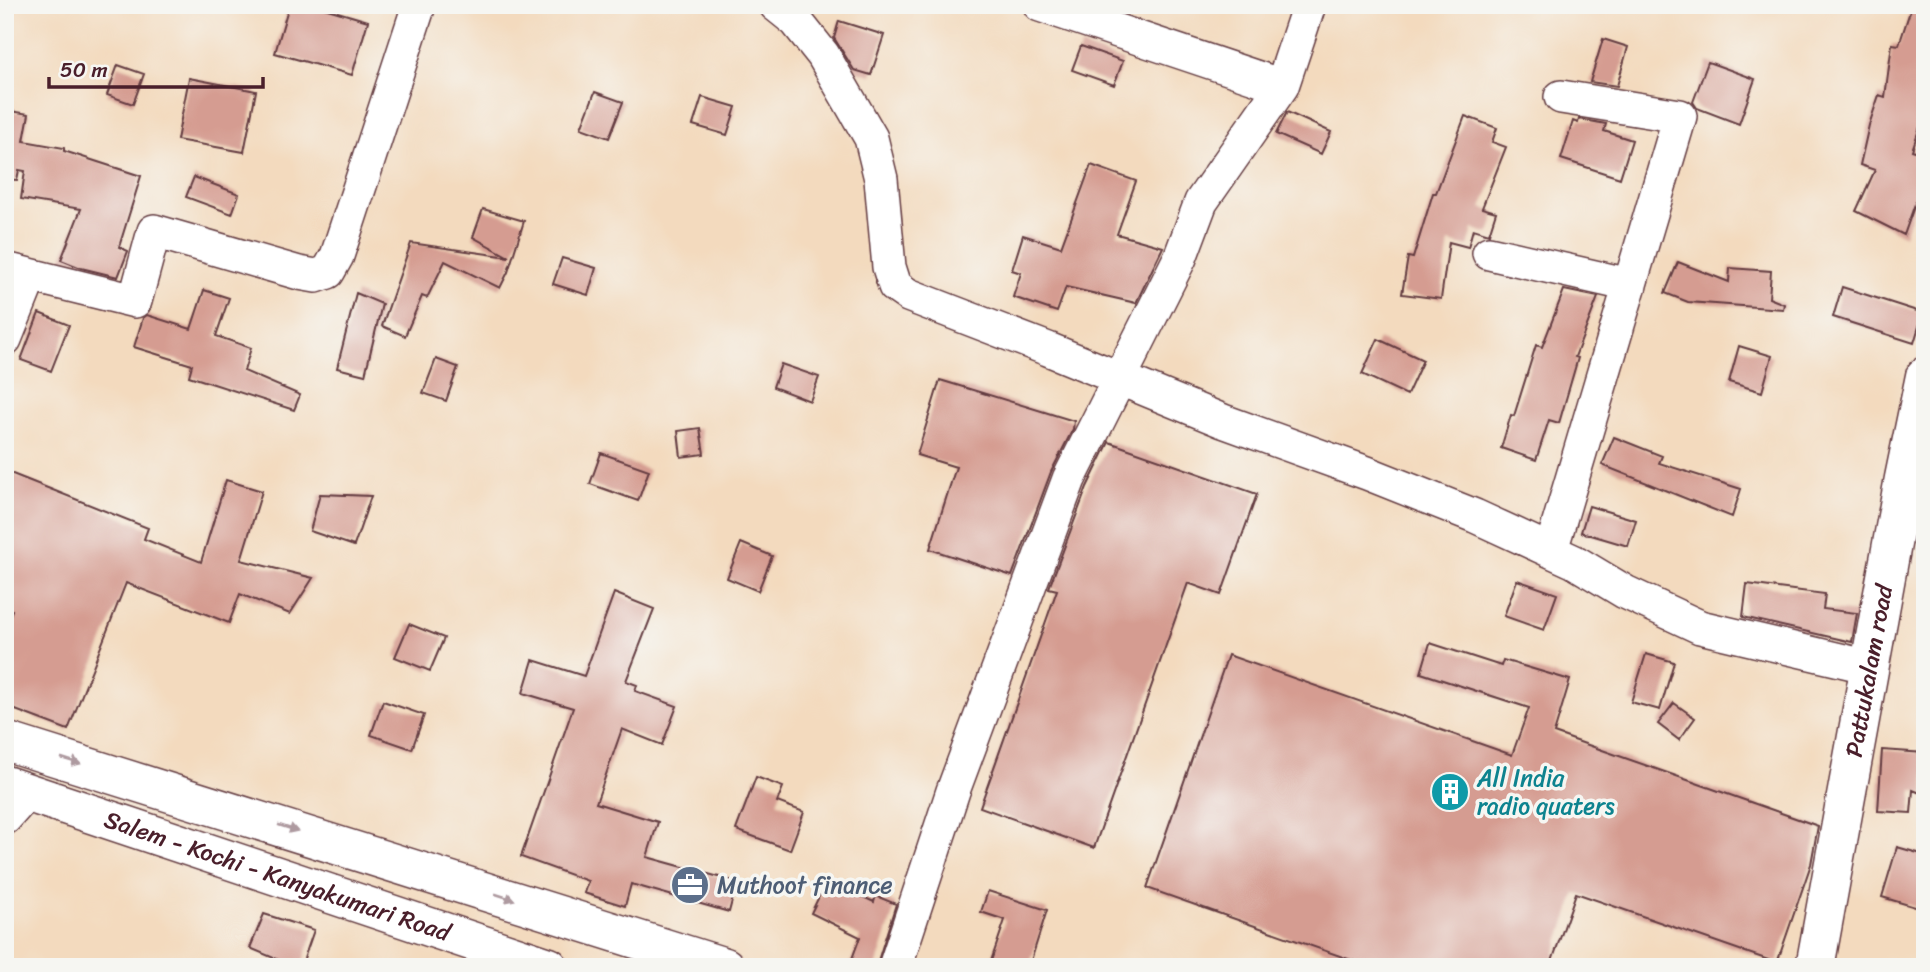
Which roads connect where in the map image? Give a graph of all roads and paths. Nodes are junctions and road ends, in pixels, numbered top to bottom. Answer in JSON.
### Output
{"nodes":[{"id":1,"x":419,"y":5,"type":"edge"},
{"id":2,"x":776,"y":5,"type":"edge"},
{"id":3,"x":1040,"y":5,"type":"edge"},
{"id":4,"x":1309,"y":5,"type":"edge"},
{"id":5,"x":1282,"y":86,"type":"junction"},
{"id":6,"x":1561,"y":97,"type":"dead end"},
{"id":7,"x":1489,"y":253,"type":"dead end"},
{"id":8,"x":18,"y":273,"type":"edge"},
{"id":9,"x":1630,"y":285,"type":"junction"},
{"id":10,"x":5,"y":339,"type":"edge"},
{"id":11,"x":1925,"y":376,"type":"edge"},
{"id":12,"x":1119,"y":379,"type":"junction"},
{"id":13,"x":1914,"y":480,"type":"edge"},
{"id":14,"x":1551,"y":550,"type":"junction"},
{"id":15,"x":1870,"y":667,"type":"junction"},
{"id":16,"x":5,"y":741,"type":"edge"},
{"id":17,"x":13,"y":798,"type":"edge"},
{"id":18,"x":549,"y":967,"type":"edge"},
{"id":19,"x":725,"y":967,"type":"edge"},
{"id":20,"x":895,"y":967,"type":"edge"},
{"id":21,"x":1815,"y":967,"type":"edge"}],
"edges":[{"from":1,"to":8,"type":"street"},
{"from":2,"to":12,"type":"street"},
{"from":3,"to":5,"type":"street"},
{"from":4,"to":5,"type":"street"},
{"from":5,"to":12,"type":"street"},
{"from":6,"to":9,"type":"street"},
{"from":7,"to":9,"type":"street"},
{"from":8,"to":10,"type":"street"},
{"from":9,"to":14,"type":"street"},
{"from":11,"to":13,"type":"main road","name":"Pattukalam road"},
{"from":12,"to":14,"type":"street"},
{"from":12,"to":20,"type":"street"},
{"from":13,"to":15,"type":"main road","name":"Pattukalam road"},
{"from":14,"to":15,"type":"street"},
{"from":15,"to":21,"type":"main road","name":"Pattukalam road"},
{"from":16,"to":19,"type":"main road","one_way":true},
{"from":17,"to":18,"type":"main road","name":"Salem - Kochi - Kanyakumari Road"}]}
